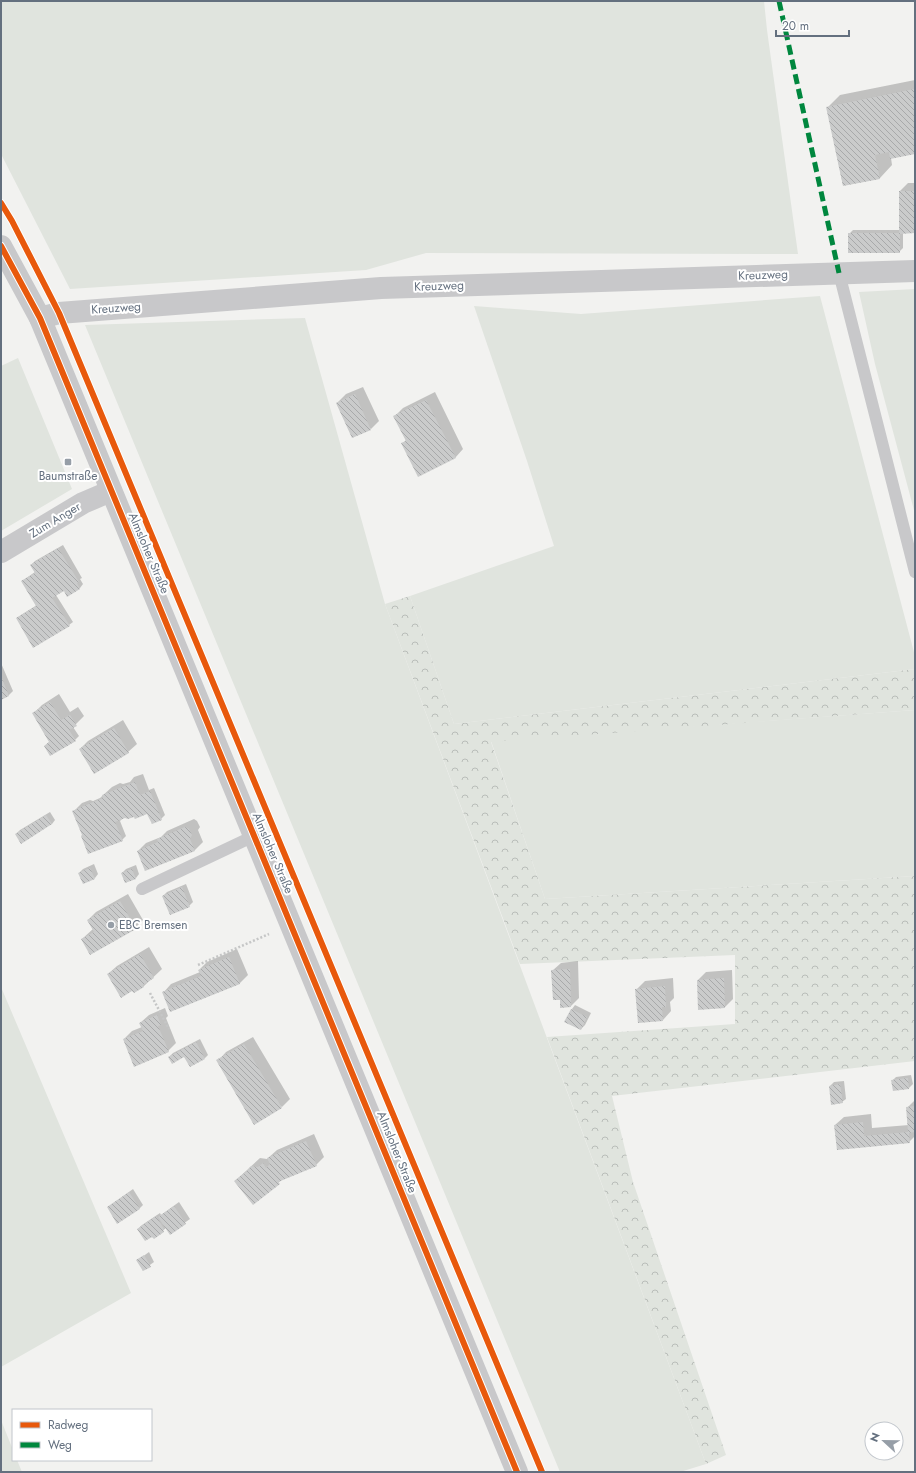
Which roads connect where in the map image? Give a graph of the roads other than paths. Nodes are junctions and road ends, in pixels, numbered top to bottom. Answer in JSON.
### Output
{"nodes":[{"id":1,"x":1,"y":246,"type":"edge"},
{"id":2,"x":915,"y":271,"type":"edge"},
{"id":3,"x":839,"y":273,"type":"junction"},
{"id":4,"x":40,"y":318,"type":"junction"},
{"id":5,"x":111,"y":491,"type":"junction"},
{"id":6,"x":1,"y":552,"type":"edge"},
{"id":7,"x":915,"y":572,"type":"edge"},
{"id":8,"x":254,"y":836,"type":"junction"},
{"id":9,"x":142,"y":889,"type":"dead end"},
{"id":10,"x":517,"y":1472,"type":"edge"}],
"edges":[{"from":1,"to":4,"type":"street","name":"Almsloher Straße"},
{"from":2,"to":3,"type":"street","name":"Kreuzweg"},
{"from":3,"to":4,"type":"street","name":"Kreuzweg"},
{"from":3,"to":7,"type":"lane"},
{"from":4,"to":5,"type":"street","name":"Almsloher Straße"},
{"from":5,"to":6,"type":"street","name":"Zum Anger"},
{"from":5,"to":8,"type":"street","name":"Almsloher Straße"},
{"from":8,"to":9,"type":"lane"},
{"from":8,"to":10,"type":"street","name":"Almsloher Straße"}]}
